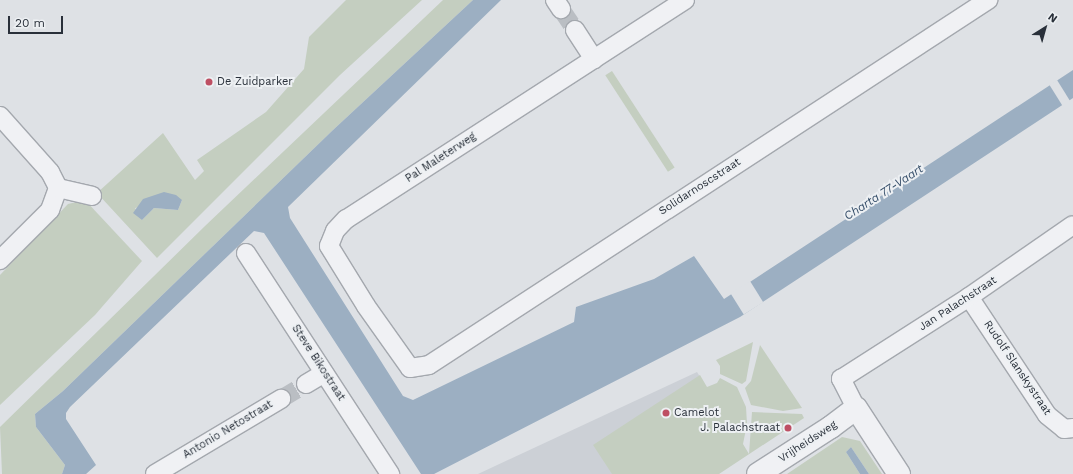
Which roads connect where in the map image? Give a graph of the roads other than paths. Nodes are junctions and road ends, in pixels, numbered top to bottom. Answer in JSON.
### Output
{"nodes":[{"id":1,"x":686,"y":0,"type":"edge"},
{"id":2,"x":988,"y":0,"type":"edge"},
{"id":3,"x":575,"y":30,"type":"tunnel mouth"},
{"id":4,"x":594,"y":59,"type":"junction"},
{"id":5,"x":0,"y":116,"type":"edge"},
{"id":6,"x":58,"y":188,"type":"junction"},
{"id":7,"x":92,"y":196,"type":"dead end"},
{"id":8,"x":1073,"y":225,"type":"edge"},
{"id":9,"x":246,"y":253,"type":"dead end"},
{"id":10,"x":0,"y":260,"type":"edge"},
{"id":11,"x":969,"y":297,"type":"junction"},
{"id":12,"x":410,"y":368,"type":"joint"},
{"id":13,"x":324,"y":373,"type":"junction"},
{"id":14,"x":306,"y":384,"type":"tunnel mouth"},
{"id":15,"x":281,"y":399,"type":"tunnel mouth"},
{"id":16,"x":856,"y":408,"type":"junction"},
{"id":17,"x":1073,"y":428,"type":"edge"},
{"id":18,"x":155,"y":474,"type":"edge"},
{"id":19,"x":390,"y":474,"type":"edge"},
{"id":20,"x":758,"y":474,"type":"edge"},
{"id":21,"x":899,"y":474,"type":"edge"}],
"edges":[{"from":1,"to":4,"type":"street","name":"Pal Maleterweg"},
{"from":2,"to":12,"type":"street","name":"Solidarnoscstraat"},
{"from":3,"to":4,"type":"street"},
{"from":4,"to":12,"type":"street","name":"Pal Maleterweg"},
{"from":5,"to":6,"type":"street"},
{"from":6,"to":7,"type":"street"},
{"from":6,"to":10,"type":"street"},
{"from":8,"to":11,"type":"street","name":"Jan Palachstraat"},
{"from":9,"to":13,"type":"street","name":"Steve Bikostraat"},
{"from":11,"to":16,"type":"street","name":"Jan Palachstraat"},
{"from":11,"to":17,"type":"street","name":"Rudolf Slanskystraat"},
{"from":13,"to":14,"type":"street"},
{"from":13,"to":19,"type":"street","name":"Steve Bikostraat"},
{"from":15,"to":18,"type":"street","name":"Antonio Netostraat"},
{"from":16,"to":20,"type":"street","name":"Vrijheidsweg"},
{"from":16,"to":21,"type":"street"}]}
